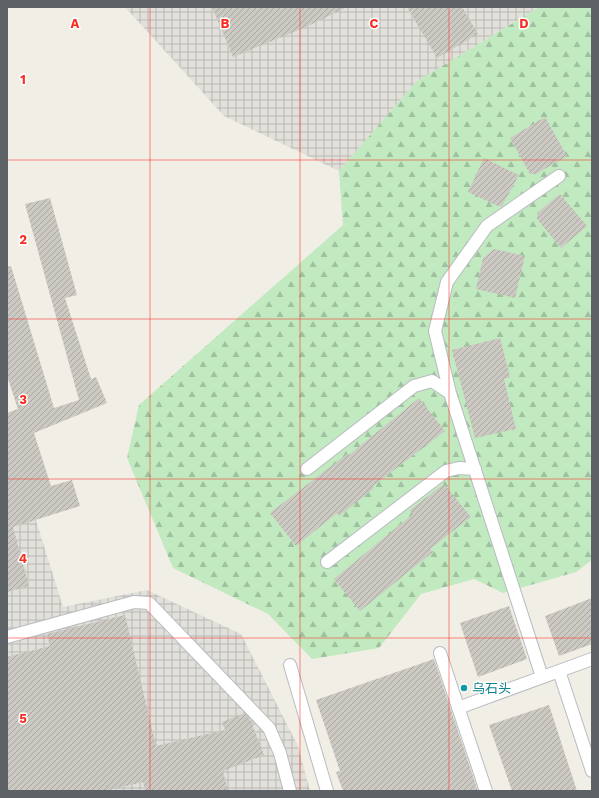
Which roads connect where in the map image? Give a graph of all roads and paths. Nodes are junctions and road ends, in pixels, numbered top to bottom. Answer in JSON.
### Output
{"nodes":[{"id":1,"x":559,"y":176,"type":"dead end"},
{"id":2,"x":450,"y":393,"type":"junction"},
{"id":3,"x":307,"y":469,"type":"dead end"},
{"id":4,"x":475,"y":469,"type":"junction"},
{"id":5,"x":328,"y":562,"type":"dead end"},
{"id":6,"x":7,"y":637,"type":"edge"},
{"id":7,"x":440,"y":653,"type":"dead end"},
{"id":8,"x":592,"y":659,"type":"edge"},
{"id":9,"x":290,"y":665,"type":"dead end"},
{"id":10,"x":559,"y":671,"type":"junction"},
{"id":11,"x":542,"y":677,"type":"junction"},
{"id":12,"x":458,"y":708,"type":"junction"},
{"id":13,"x":592,"y":772,"type":"edge"},
{"id":14,"x":290,"y":791,"type":"edge"},
{"id":15,"x":328,"y":791,"type":"edge"},
{"id":16,"x":486,"y":791,"type":"edge"}],
"edges":[{"from":1,"to":2,"type":"lane"},
{"from":2,"to":3,"type":"lane"},
{"from":2,"to":4,"type":"lane"},
{"from":4,"to":5,"type":"lane"},
{"from":4,"to":11,"type":"lane"},
{"from":6,"to":14,"type":"lane"},
{"from":7,"to":12,"type":"lane"},
{"from":8,"to":10,"type":"lane"},
{"from":9,"to":15,"type":"lane"},
{"from":10,"to":11,"type":"lane"},
{"from":10,"to":13,"type":"lane"},
{"from":11,"to":12,"type":"lane"},
{"from":12,"to":16,"type":"lane"}]}
